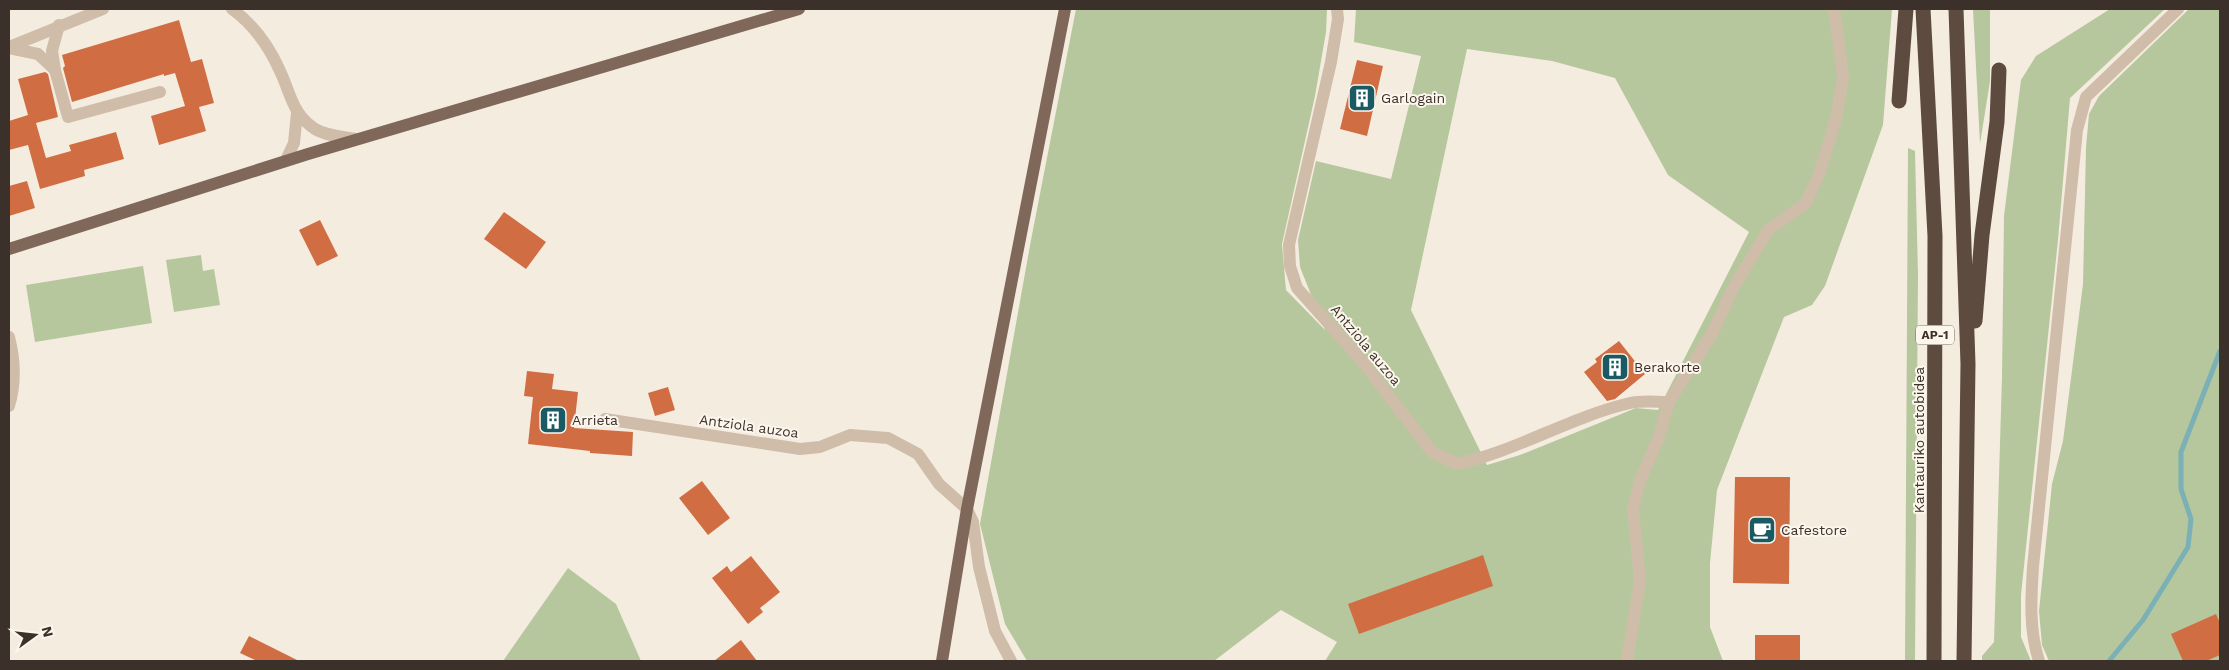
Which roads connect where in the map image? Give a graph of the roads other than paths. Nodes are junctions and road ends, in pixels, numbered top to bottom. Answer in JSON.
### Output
{"nodes":[{"id":1,"x":103,"y":9,"type":"edge"},
{"id":2,"x":232,"y":9,"type":"edge"},
{"id":3,"x":799,"y":9,"type":"edge"},
{"id":4,"x":1065,"y":9,"type":"edge"},
{"id":5,"x":1337,"y":9,"type":"edge"},
{"id":6,"x":1834,"y":9,"type":"edge"},
{"id":7,"x":1906,"y":9,"type":"edge"},
{"id":8,"x":1923,"y":9,"type":"edge"},
{"id":9,"x":1956,"y":9,"type":"edge"},
{"id":10,"x":2178,"y":9,"type":"edge"},
{"id":11,"x":59,"y":25,"type":"junction"},
{"id":12,"x":9,"y":47,"type":"edge"},
{"id":13,"x":55,"y":70,"type":"junction"},
{"id":14,"x":1999,"y":70,"type":"dead end"},
{"id":15,"x":160,"y":92,"type":"dead end"},
{"id":16,"x":1899,"y":101,"type":"dead end"},
{"id":17,"x":297,"y":113,"type":"junction"},
{"id":18,"x":356,"y":139,"type":"junction"},
{"id":19,"x":286,"y":160,"type":"junction"},
{"id":20,"x":10,"y":249,"type":"edge"},
{"id":21,"x":9,"y":337,"type":"edge"},
{"id":22,"x":1968,"y":364,"type":"junction"},
{"id":23,"x":1669,"y":402,"type":"junction"},
{"id":24,"x":9,"y":406,"type":"edge"},
{"id":25,"x":605,"y":419,"type":"dead end"},
{"id":26,"x":967,"y":509,"type":"junction"},
{"id":27,"x":942,"y":661,"type":"edge"},
{"id":28,"x":1011,"y":661,"type":"edge"},
{"id":29,"x":1627,"y":661,"type":"edge"},
{"id":30,"x":1934,"y":661,"type":"edge"},
{"id":31,"x":1964,"y":661,"type":"edge"},
{"id":32,"x":2039,"y":661,"type":"edge"}],
"edges":[{"from":1,"to":11,"type":"street"},
{"from":2,"to":17,"type":"street"},
{"from":3,"to":18,"type":"main road"},
{"from":4,"to":26,"type":"main road"},
{"from":5,"to":23,"type":"street","name":"Antziola auzoa"},
{"from":6,"to":23,"type":"street"},
{"from":7,"to":16,"type":"highway"},
{"from":8,"to":30,"type":"highway","name":"Kantauriko autobidea","number":"AP-1"},
{"from":9,"to":22,"type":"highway","number":"AP-1"},
{"from":10,"to":32,"type":"street"},
{"from":11,"to":12,"type":"street"},
{"from":11,"to":13,"type":"street"},
{"from":12,"to":13,"type":"street"},
{"from":13,"to":15,"type":"street"},
{"from":14,"to":22,"type":"highway"},
{"from":17,"to":18,"type":"street"},
{"from":17,"to":19,"type":"street"},
{"from":18,"to":19,"type":"main road"},
{"from":19,"to":20,"type":"main road"},
{"from":21,"to":24,"type":"street"},
{"from":22,"to":31,"type":"highway","number":"AP-1"},
{"from":23,"to":29,"type":"street"},
{"from":25,"to":26,"type":"street","name":"Antziola auzoa"},
{"from":26,"to":27,"type":"main road"},
{"from":26,"to":28,"type":"street"}]}
